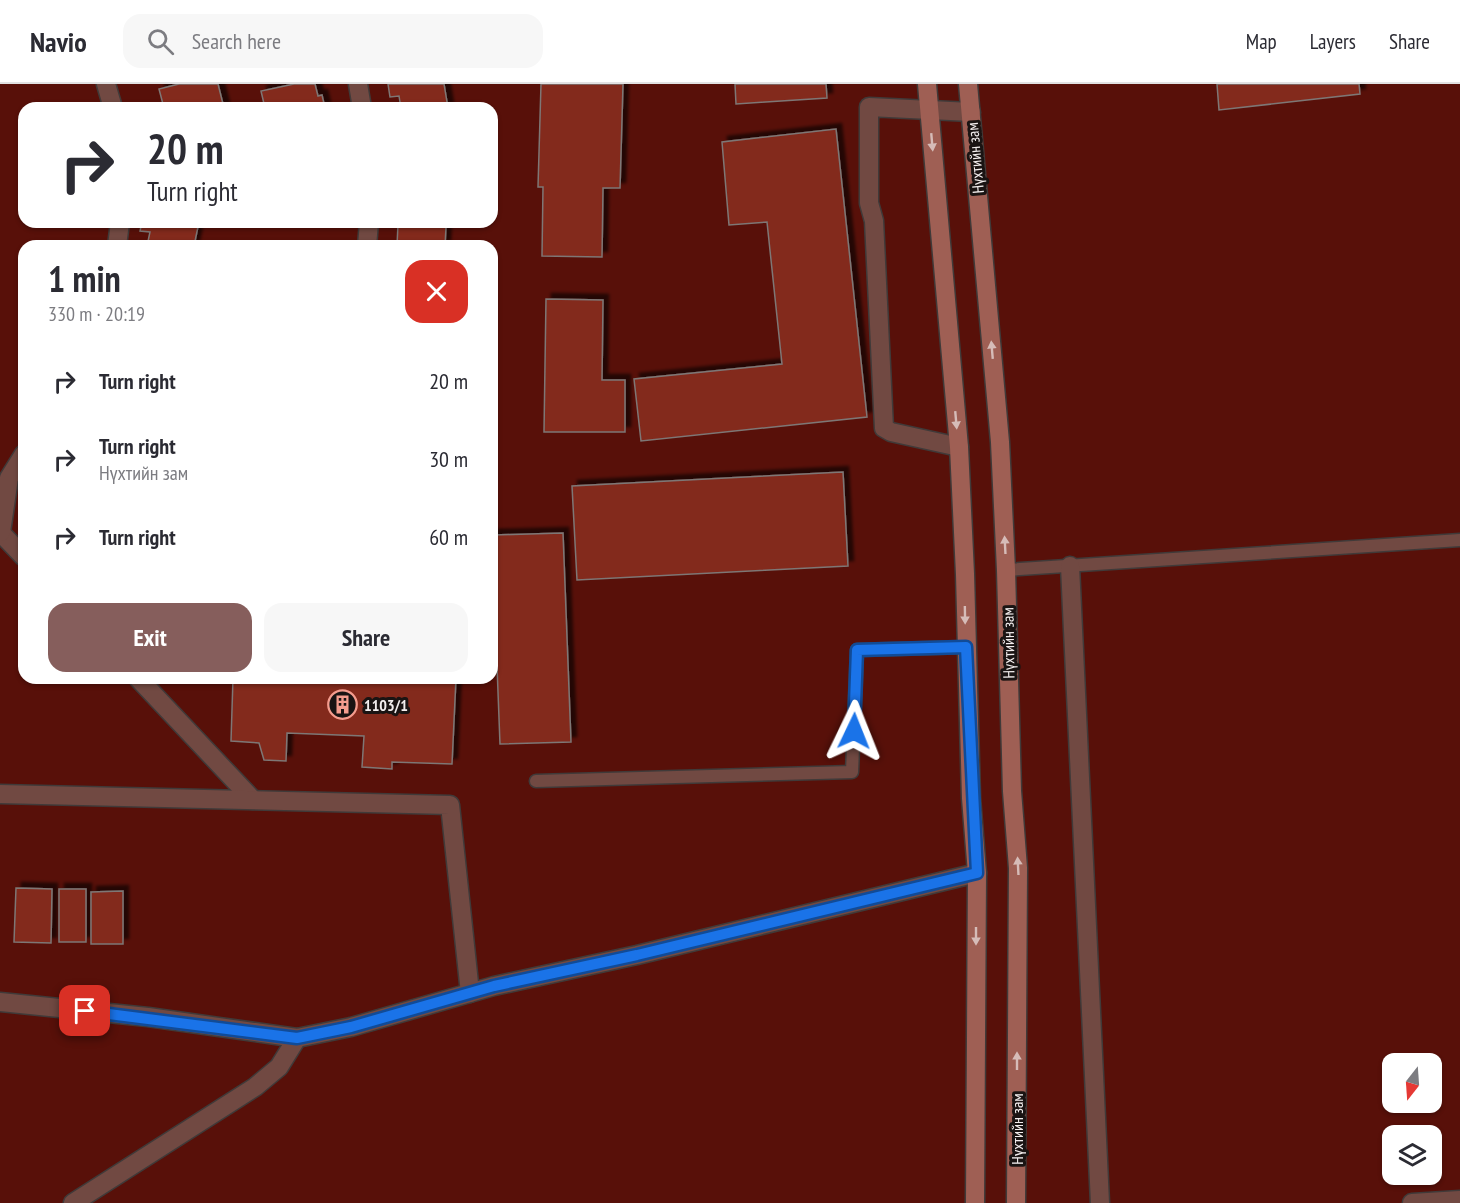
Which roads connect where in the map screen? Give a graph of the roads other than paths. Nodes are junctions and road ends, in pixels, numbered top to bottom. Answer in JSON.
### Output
{"nodes":[{"id":1,"x":106,"y":84,"type":"edge"},
{"id":2,"x":358,"y":84,"type":"edge"},
{"id":3,"x":927,"y":84,"type":"edge"},
{"id":4,"x":968,"y":84,"type":"edge"},
{"id":5,"x":111,"y":102,"type":"edge"},
{"id":6,"x":361,"y":102,"type":"edge"},
{"id":7,"x":929,"y":109,"type":"junction"},
{"id":8,"x":971,"y":112,"type":"junction"},
{"id":9,"x":959,"y":447,"type":"junction"},
{"id":10,"x":18,"y":464,"type":"edge"},
{"id":11,"x":0,"y":532,"type":"edge"},
{"id":12,"x":1460,"y":540,"type":"edge"},
{"id":13,"x":18,"y":551,"type":"edge"},
{"id":14,"x":1070,"y":566,"type":"junction"},
{"id":15,"x":1006,"y":570,"type":"junction"},
{"id":16,"x":966,"y":647,"type":"junction"},
{"id":17,"x":145,"y":684,"type":"edge"},
{"id":18,"x":536,"y":782,"type":"dead end"},
{"id":19,"x":0,"y":794,"type":"edge"},
{"id":20,"x":253,"y":800,"type":"junction"},
{"id":21,"x":977,"y":873,"type":"junction"},
{"id":22,"x":470,"y":993,"type":"junction"},
{"id":23,"x":0,"y":1002,"type":"edge"},
{"id":24,"x":297,"y":1038,"type":"junction"},
{"id":25,"x":1460,"y":1200,"type":"edge"},
{"id":26,"x":73,"y":1203,"type":"edge"},
{"id":27,"x":975,"y":1203,"type":"edge"},
{"id":28,"x":1016,"y":1203,"type":"edge"},
{"id":29,"x":1100,"y":1203,"type":"edge"},
{"id":30,"x":1412,"y":1203,"type":"edge"}],
"edges":[{"from":1,"to":5,"type":"street"},
{"from":2,"to":6,"type":"street"},
{"from":3,"to":7,"type":"main road"},
{"from":4,"to":8,"type":"main road","name":"Нүхтийн зам"},
{"from":7,"to":8,"type":"street"},
{"from":7,"to":9,"type":"main road","one_way":true},
{"from":7,"to":9,"type":"street"},
{"from":15,"to":8,"type":"main road","name":"Нүхтийн зам","one_way":true},
{"from":9,"to":16,"type":"main road","one_way":true},
{"from":10,"to":11,"type":"street"},
{"from":11,"to":13,"type":"street"},
{"from":12,"to":14,"type":"lane"},
{"from":14,"to":15,"type":"lane"},
{"from":14,"to":29,"type":"street"},
{"from":28,"to":15,"type":"main road","name":"Нүхтийн зам","one_way":true},
{"from":16,"to":18,"type":"lane"},
{"from":16,"to":21,"type":"main road"},
{"from":17,"to":20,"type":"street"},
{"from":19,"to":20,"type":"street"},
{"from":20,"to":22,"type":"street"},
{"from":21,"to":22,"type":"street"},
{"from":21,"to":27,"type":"main road","one_way":true},
{"from":22,"to":24,"type":"street"},
{"from":23,"to":24,"type":"street"},
{"from":24,"to":26,"type":"street"},
{"from":25,"to":30,"type":"street"}]}
